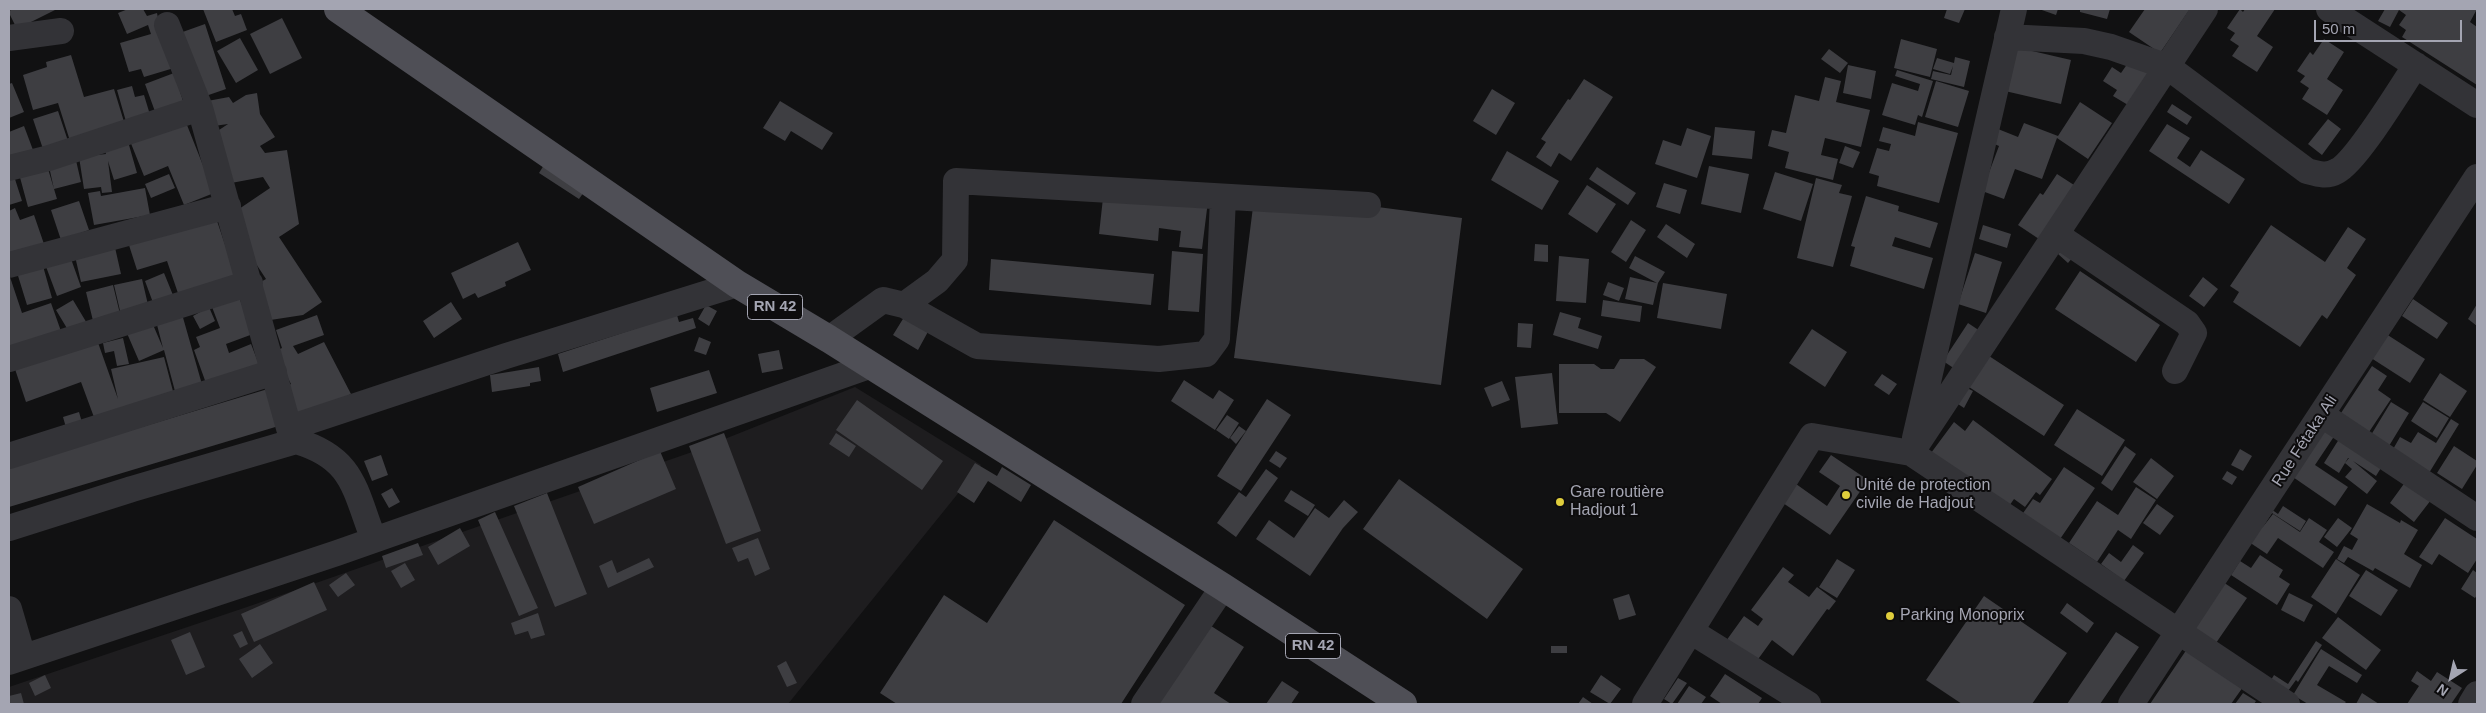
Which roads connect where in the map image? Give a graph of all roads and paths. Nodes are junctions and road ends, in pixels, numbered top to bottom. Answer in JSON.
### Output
{"nodes":[{"id":1,"x":338,"y":9,"type":"edge"},
{"id":2,"x":2014,"y":9,"type":"edge"},
{"id":3,"x":2205,"y":9,"type":"edge"},
{"id":4,"x":2329,"y":9,"type":"edge"},
{"id":5,"x":167,"y":25,"type":"dead end"},
{"id":6,"x":61,"y":31,"type":"dead end"},
{"id":7,"x":2007,"y":37,"type":"junction"},
{"id":8,"x":9,"y":38,"type":"edge"},
{"id":9,"x":2416,"y":65,"type":"junction"},
{"id":10,"x":2168,"y":68,"type":"junction"},
{"id":11,"x":2477,"y":105,"type":"edge"},
{"id":12,"x":200,"y":108,"type":"junction"},
{"id":13,"x":9,"y":168,"type":"edge"},
{"id":14,"x":2477,"y":177,"type":"edge"},
{"id":15,"x":1223,"y":196,"type":"junction"},
{"id":16,"x":1368,"y":205,"type":"dead end"},
{"id":17,"x":228,"y":206,"type":"junction"},
{"id":18,"x":2057,"y":235,"type":"junction"},
{"id":19,"x":9,"y":265,"type":"edge"},
{"id":20,"x":250,"y":283,"type":"junction"},
{"id":21,"x":737,"y":284,"type":"junction"},
{"id":22,"x":904,"y":305,"type":"junction"},
{"id":23,"x":829,"y":340,"type":"junction"},
{"id":24,"x":9,"y":359,"type":"edge"},
{"id":25,"x":869,"y":366,"type":"junction"},
{"id":26,"x":2175,"y":371,"type":"dead end"},
{"id":27,"x":274,"y":372,"type":"junction"},
{"id":28,"x":2322,"y":414,"type":"junction"},
{"id":29,"x":293,"y":434,"type":"junction"},
{"id":30,"x":1911,"y":454,"type":"junction"},
{"id":31,"x":9,"y":456,"type":"edge"},
{"id":32,"x":2477,"y":518,"type":"edge"},
{"id":33,"x":9,"y":528,"type":"edge"},
{"id":34,"x":374,"y":540,"type":"junction"},
{"id":35,"x":1223,"y":587,"type":"junction"},
{"id":36,"x":9,"y":609,"type":"edge"},
{"id":37,"x":1692,"y":632,"type":"junction"},
{"id":38,"x":2179,"y":633,"type":"junction"},
{"id":39,"x":16,"y":660,"type":"edge"},
{"id":40,"x":2477,"y":694,"type":"edge"},
{"id":41,"x":1144,"y":704,"type":"edge"},
{"id":42,"x":1403,"y":704,"type":"edge"},
{"id":43,"x":1646,"y":704,"type":"edge"},
{"id":44,"x":1808,"y":704,"type":"edge"},
{"id":45,"x":2131,"y":704,"type":"edge"},
{"id":46,"x":2287,"y":704,"type":"edge"},
{"id":47,"x":2471,"y":704,"type":"edge"}],
"edges":[{"from":1,"to":21,"type":"main road","number":"RN 42"},
{"from":2,"to":7,"type":"street"},
{"from":3,"to":10,"type":"street"},
{"from":4,"to":9,"type":"street"},
{"from":5,"to":12,"type":"street"},
{"from":6,"to":8,"type":"street"},
{"from":7,"to":10,"type":"street"},
{"from":7,"to":30,"type":"street"},
{"from":9,"to":10,"type":"street"},
{"from":9,"to":11,"type":"street"},
{"from":10,"to":18,"type":"street"},
{"from":12,"to":13,"type":"street"},
{"from":12,"to":17,"type":"street"},
{"from":14,"to":28,"type":"street","name":"Rue Fétaka Ali"},
{"from":15,"to":16,"type":"street"},
{"from":15,"to":22,"type":"street"},
{"from":15,"to":22,"type":"street"},
{"from":17,"to":19,"type":"street"},
{"from":17,"to":20,"type":"street"},
{"from":18,"to":26,"type":"street"},
{"from":18,"to":30,"type":"street"},
{"from":20,"to":24,"type":"street"},
{"from":20,"to":27,"type":"street"},
{"from":21,"to":23,"type":"main road","number":"RN 42"},
{"from":21,"to":29,"type":"street"},
{"from":22,"to":23,"type":"street"},
{"from":23,"to":25,"type":"main road","number":"RN 42"},
{"from":25,"to":34,"type":"street"},
{"from":25,"to":35,"type":"main road","number":"RN 42"},
{"from":27,"to":29,"type":"street"},
{"from":27,"to":31,"type":"street"},
{"from":28,"to":32,"type":"street"},
{"from":28,"to":38,"type":"street","name":"Rue Fétaka Ali"},
{"from":29,"to":33,"type":"street"},
{"from":29,"to":34,"type":"street"},
{"from":30,"to":37,"type":"street"},
{"from":30,"to":38,"type":"street"},
{"from":34,"to":39,"type":"street"},
{"from":35,"to":41,"type":"street"},
{"from":35,"to":42,"type":"main road","number":"RN 42"},
{"from":36,"to":39,"type":"street"},
{"from":37,"to":43,"type":"street"},
{"from":37,"to":44,"type":"street"},
{"from":38,"to":45,"type":"street","name":"Rue Fétaka Ali"},
{"from":38,"to":46,"type":"street"},
{"from":40,"to":47,"type":"street"}]}
